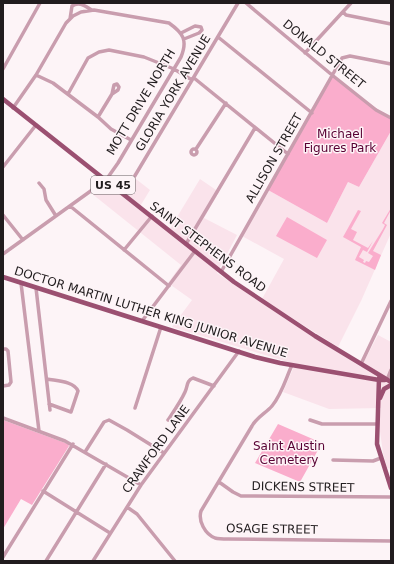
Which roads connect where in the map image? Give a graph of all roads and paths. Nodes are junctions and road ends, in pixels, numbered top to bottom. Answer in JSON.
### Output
{"nodes":[{"id":1,"x":40,"y":3,"type":"edge"},
{"id":2,"x":238,"y":3,"type":"edge"},
{"id":3,"x":246,"y":3,"type":"edge"},
{"id":4,"x":351,"y":3,"type":"edge"},
{"id":5,"x":92,"y":10,"type":"junction"},
{"id":6,"x":343,"y":12,"type":"junction"},
{"id":7,"x":70,"y":19,"type":"junction"},
{"id":8,"x":391,"y":24,"type":"edge"},
{"id":9,"x":181,"y":33,"type":"junction"},
{"id":10,"x":218,"y":37,"type":"junction"},
{"id":11,"x":184,"y":39,"type":"junction"},
{"id":12,"x":306,"y":53,"type":"junction"},
{"id":13,"x":391,"y":64,"type":"edge"},
{"id":14,"x":3,"y":68,"type":"edge"},
{"id":15,"x":174,"y":68,"type":"junction"},
{"id":16,"x":36,"y":75,"type":"junction"},
{"id":17,"x":332,"y":75,"type":"junction"},
{"id":18,"x":193,"y":79,"type":"junction"},
{"id":19,"x":68,"y":94,"type":"junction"},
{"id":20,"x":112,"y":94,"type":"dead end"},
{"id":21,"x":4,"y":103,"type":"edge"},
{"id":22,"x":226,"y":103,"type":"junction"},
{"id":23,"x":14,"y":108,"type":"junction"},
{"id":24,"x":312,"y":113,"type":"junction"},
{"id":25,"x":98,"y":117,"type":"junction"},
{"id":26,"x":391,"y":118,"type":"edge"},
{"id":27,"x":36,"y":125,"type":"junction"},
{"id":28,"x":255,"y":128,"type":"junction"},
{"id":29,"x":131,"y":140,"type":"junction"},
{"id":30,"x":196,"y":149,"type":"dead end"},
{"id":31,"x":288,"y":154,"type":"junction"},
{"id":32,"x":3,"y":167,"type":"edge"},
{"id":33,"x":106,"y":180,"type":"junction"},
{"id":34,"x":39,"y":183,"type":"dead end"},
{"id":35,"x":124,"y":194,"type":"junction"},
{"id":36,"x":70,"y":206,"type":"junction"},
{"id":37,"x":3,"y":215,"type":"edge"},
{"id":38,"x":56,"y":216,"type":"junction"},
{"id":39,"x":152,"y":216,"type":"junction"},
{"id":40,"x":23,"y":240,"type":"junction"},
{"id":41,"x":186,"y":244,"type":"junction"},
{"id":42,"x":124,"y":250,"type":"junction"},
{"id":43,"x":195,"y":251,"type":"junction"},
{"id":44,"x":3,"y":254,"type":"edge"},
{"id":45,"x":221,"y":272,"type":"junction"},
{"id":46,"x":3,"y":277,"type":"edge"},
{"id":47,"x":21,"y":283,"type":"junction"},
{"id":48,"x":169,"y":286,"type":"junction"},
{"id":49,"x":36,"y":288,"type":"junction"},
{"id":50,"x":391,"y":301,"type":"edge"},
{"id":51,"x":142,"y":321,"type":"junction"},
{"id":52,"x":161,"y":327,"type":"junction"},
{"id":53,"x":3,"y":350,"type":"edge"},
{"id":54,"x":239,"y":351,"type":"junction"},
{"id":55,"x":361,"y":364,"type":"junction"},
{"id":56,"x":292,"y":365,"type":"junction"},
{"id":57,"x":391,"y":370,"type":"edge"},
{"id":58,"x":379,"y":378,"type":"junction"},
{"id":59,"x":47,"y":379,"type":"junction"},
{"id":60,"x":389,"y":381,"type":"edge"},
{"id":61,"x":391,"y":385,"type":"edge"},
{"id":62,"x":3,"y":386,"type":"edge"},
{"id":63,"x":214,"y":386,"type":"junction"},
{"id":64,"x":378,"y":401,"type":"junction"},
{"id":65,"x":49,"y":404,"type":"junction"},
{"id":66,"x":136,"y":408,"type":"dead end"},
{"id":67,"x":50,"y":410,"type":"dead end"},
{"id":68,"x":3,"y":418,"type":"edge"},
{"id":69,"x":168,"y":420,"type":"dead end"},
{"id":70,"x":310,"y":420,"type":"dead end"},
{"id":71,"x":377,"y":424,"type":"junction"},
{"id":72,"x":38,"y":431,"type":"junction"},
{"id":73,"x":73,"y":444,"type":"junction"},
{"id":74,"x":85,"y":452,"type":"junction"},
{"id":75,"x":164,"y":453,"type":"junction"},
{"id":76,"x":381,"y":458,"type":"junction"},
{"id":77,"x":332,"y":460,"type":"dead end"},
{"id":78,"x":106,"y":464,"type":"junction"},
{"id":79,"x":219,"y":482,"type":"junction"},
{"id":80,"x":141,"y":485,"type":"junction"},
{"id":81,"x":391,"y":488,"type":"edge"},
{"id":82,"x":43,"y":491,"type":"junction"},
{"id":83,"x":391,"y":497,"type":"edge"},
{"id":84,"x":127,"y":507,"type":"junction"},
{"id":85,"x":76,"y":512,"type":"junction"},
{"id":86,"x":110,"y":532,"type":"junction"},
{"id":87,"x":391,"y":541,"type":"edge"},
{"id":88,"x":3,"y":557,"type":"edge"},
{"id":89,"x":46,"y":561,"type":"edge"},
{"id":90,"x":93,"y":561,"type":"edge"},
{"id":91,"x":175,"y":561,"type":"edge"}],
"edges":[{"from":1,"to":14,"type":"street"},
{"from":2,"to":10,"type":"street","name":"GLORIA YORK AVENUE"},
{"from":3,"to":12,"type":"street","name":"DONALD STREET"},
{"from":4,"to":6,"type":"street"},
{"from":5,"to":7,"type":"street"},
{"from":5,"to":7,"type":"street"},
{"from":5,"to":9,"type":"street"},
{"from":6,"to":8,"type":"street"},
{"from":6,"to":12,"type":"street"},
{"from":7,"to":16,"type":"street"},
{"from":9,"to":11,"type":"street","name":"MOTT DRIVE NORTH"},
{"from":9,"to":11,"type":"street"},
{"from":10,"to":18,"type":"street","name":"GLORIA YORK AVENUE"},
{"from":10,"to":24,"type":"street"},
{"from":11,"to":15,"type":"street","name":"MOTT DRIVE NORTH"},
{"from":12,"to":17,"type":"street","name":"DONALD STREET"},
{"from":13,"to":17,"type":"street","name":"ALLISON STREET"},
{"from":15,"to":18,"type":"street"},
{"from":15,"to":19,"type":"street"},
{"from":15,"to":29,"type":"street","name":"MOTT DRIVE NORTH"},
{"from":16,"to":19,"type":"street"},
{"from":16,"to":23,"type":"street"},
{"from":17,"to":24,"type":"street","name":"ALLISON STREET"},
{"from":17,"to":26,"type":"street","name":"DONALD STREET"},
{"from":18,"to":22,"type":"street"},
{"from":18,"to":35,"type":"street","name":"GLORIA YORK AVENUE"},
{"from":19,"to":25,"type":"street"},
{"from":20,"to":25,"type":"street"},
{"from":21,"to":23,"type":"main road","name":"SAINT STEPHENS ROAD","number":"US 45"},
{"from":22,"to":28,"type":"street"},
{"from":22,"to":30,"type":"street"},
{"from":23,"to":27,"type":"main road","name":"SAINT STEPHENS ROAD","number":"US 45"},
{"from":24,"to":31,"type":"street","name":"ALLISON STREET"},
{"from":25,"to":29,"type":"street"},
{"from":27,"to":32,"type":"street"},
{"from":27,"to":33,"type":"main road","name":"SAINT STEPHENS ROAD","number":"US 45"},
{"from":28,"to":31,"type":"street"},
{"from":28,"to":41,"type":"street"},
{"from":29,"to":33,"type":"street","name":"MOTT DRIVE NORTH"},
{"from":31,"to":45,"type":"street","name":"ALLISON STREET"},
{"from":33,"to":35,"type":"main road","name":"SAINT STEPHENS ROAD","number":"US 45"},
{"from":33,"to":36,"type":"street"},
{"from":34,"to":38,"type":"street"},
{"from":35,"to":39,"type":"main road","name":"SAINT STEPHENS ROAD","number":"US 45"},
{"from":36,"to":38,"type":"street"},
{"from":36,"to":42,"type":"street"},
{"from":37,"to":40,"type":"street"},
{"from":38,"to":40,"type":"street"},
{"from":39,"to":41,"type":"main road","name":"SAINT STEPHENS ROAD","number":"US 45"},
{"from":39,"to":42,"type":"street"},
{"from":40,"to":44,"type":"street"},
{"from":41,"to":43,"type":"main road","name":"SAINT STEPHENS ROAD","number":"US 45"},
{"from":42,"to":48,"type":"street"},
{"from":43,"to":45,"type":"main road","name":"SAINT STEPHENS ROAD","number":"US 45"},
{"from":43,"to":48,"type":"street"},
{"from":45,"to":55,"type":"main road","name":"SAINT STEPHENS ROAD","number":"US 45"},
{"from":46,"to":47,"type":"main road","name":"DOCTOR MARTIN LUTHER KING JUNIOR AVENUE"},
{"from":47,"to":49,"type":"main road","name":"DOCTOR MARTIN LUTHER KING JUNIOR AVENUE"},
{"from":47,"to":72,"type":"street"},
{"from":48,"to":51,"type":"street"},
{"from":49,"to":51,"type":"main road","name":"DOCTOR MARTIN LUTHER KING JUNIOR AVENUE"},
{"from":49,"to":59,"type":"street"},
{"from":50,"to":55,"type":"street"},
{"from":51,"to":52,"type":"main road","name":"DOCTOR MARTIN LUTHER KING JUNIOR AVENUE"},
{"from":52,"to":54,"type":"main road","name":"DOCTOR MARTIN LUTHER KING JUNIOR AVENUE"},
{"from":52,"to":66,"type":"street"},
{"from":53,"to":62,"type":"street"},
{"from":54,"to":56,"type":"main road","name":"DOCTOR MARTIN LUTHER KING JUNIOR AVENUE"},
{"from":54,"to":63,"type":"street","name":"CRAWFORD LANE"},
{"from":55,"to":58,"type":"main road","name":"SAINT STEPHENS ROAD","number":"US 45"},
{"from":56,"to":58,"type":"main road","name":"DOCTOR MARTIN LUTHER KING JUNIOR AVENUE"},
{"from":56,"to":79,"type":"street","name":"OSAGE STREET"},
{"from":57,"to":60,"type":"street"},
{"from":58,"to":60,"type":"main road","name":"SAINT STEPHENS ROAD","number":"US 45"},
{"from":58,"to":64,"type":"main road"},
{"from":59,"to":65,"type":"street"},
{"from":59,"to":65,"type":"street"},
{"from":61,"to":64,"type":"main road"},
{"from":63,"to":69,"type":"street"},
{"from":63,"to":75,"type":"street","name":"CRAWFORD LANE"},
{"from":64,"to":71,"type":"main road"},
{"from":65,"to":67,"type":"street"},
{"from":68,"to":72,"type":"street"},
{"from":70,"to":71,"type":"street"},
{"from":71,"to":76,"type":"main road"},
{"from":72,"to":73,"type":"street"},
{"from":73,"to":74,"type":"street"},
{"from":73,"to":82,"type":"street"},
{"from":74,"to":75,"type":"street"},
{"from":74,"to":78,"type":"street"},
{"from":75,"to":80,"type":"street","name":"CRAWFORD LANE"},
{"from":76,"to":77,"type":"street"},
{"from":76,"to":81,"type":"main road"},
{"from":78,"to":80,"type":"street"},
{"from":78,"to":85,"type":"street"},
{"from":79,"to":83,"type":"street","name":"DICKENS STREET"},
{"from":79,"to":87,"type":"street","name":"OSAGE STREET"},
{"from":80,"to":84,"type":"street","name":"CRAWFORD LANE"},
{"from":82,"to":85,"type":"street"},
{"from":82,"to":88,"type":"street"},
{"from":84,"to":86,"type":"street","name":"CRAWFORD LANE"},
{"from":84,"to":91,"type":"street"},
{"from":85,"to":86,"type":"street"},
{"from":85,"to":89,"type":"street"},
{"from":86,"to":90,"type":"street","name":"CRAWFORD LANE"}]}
